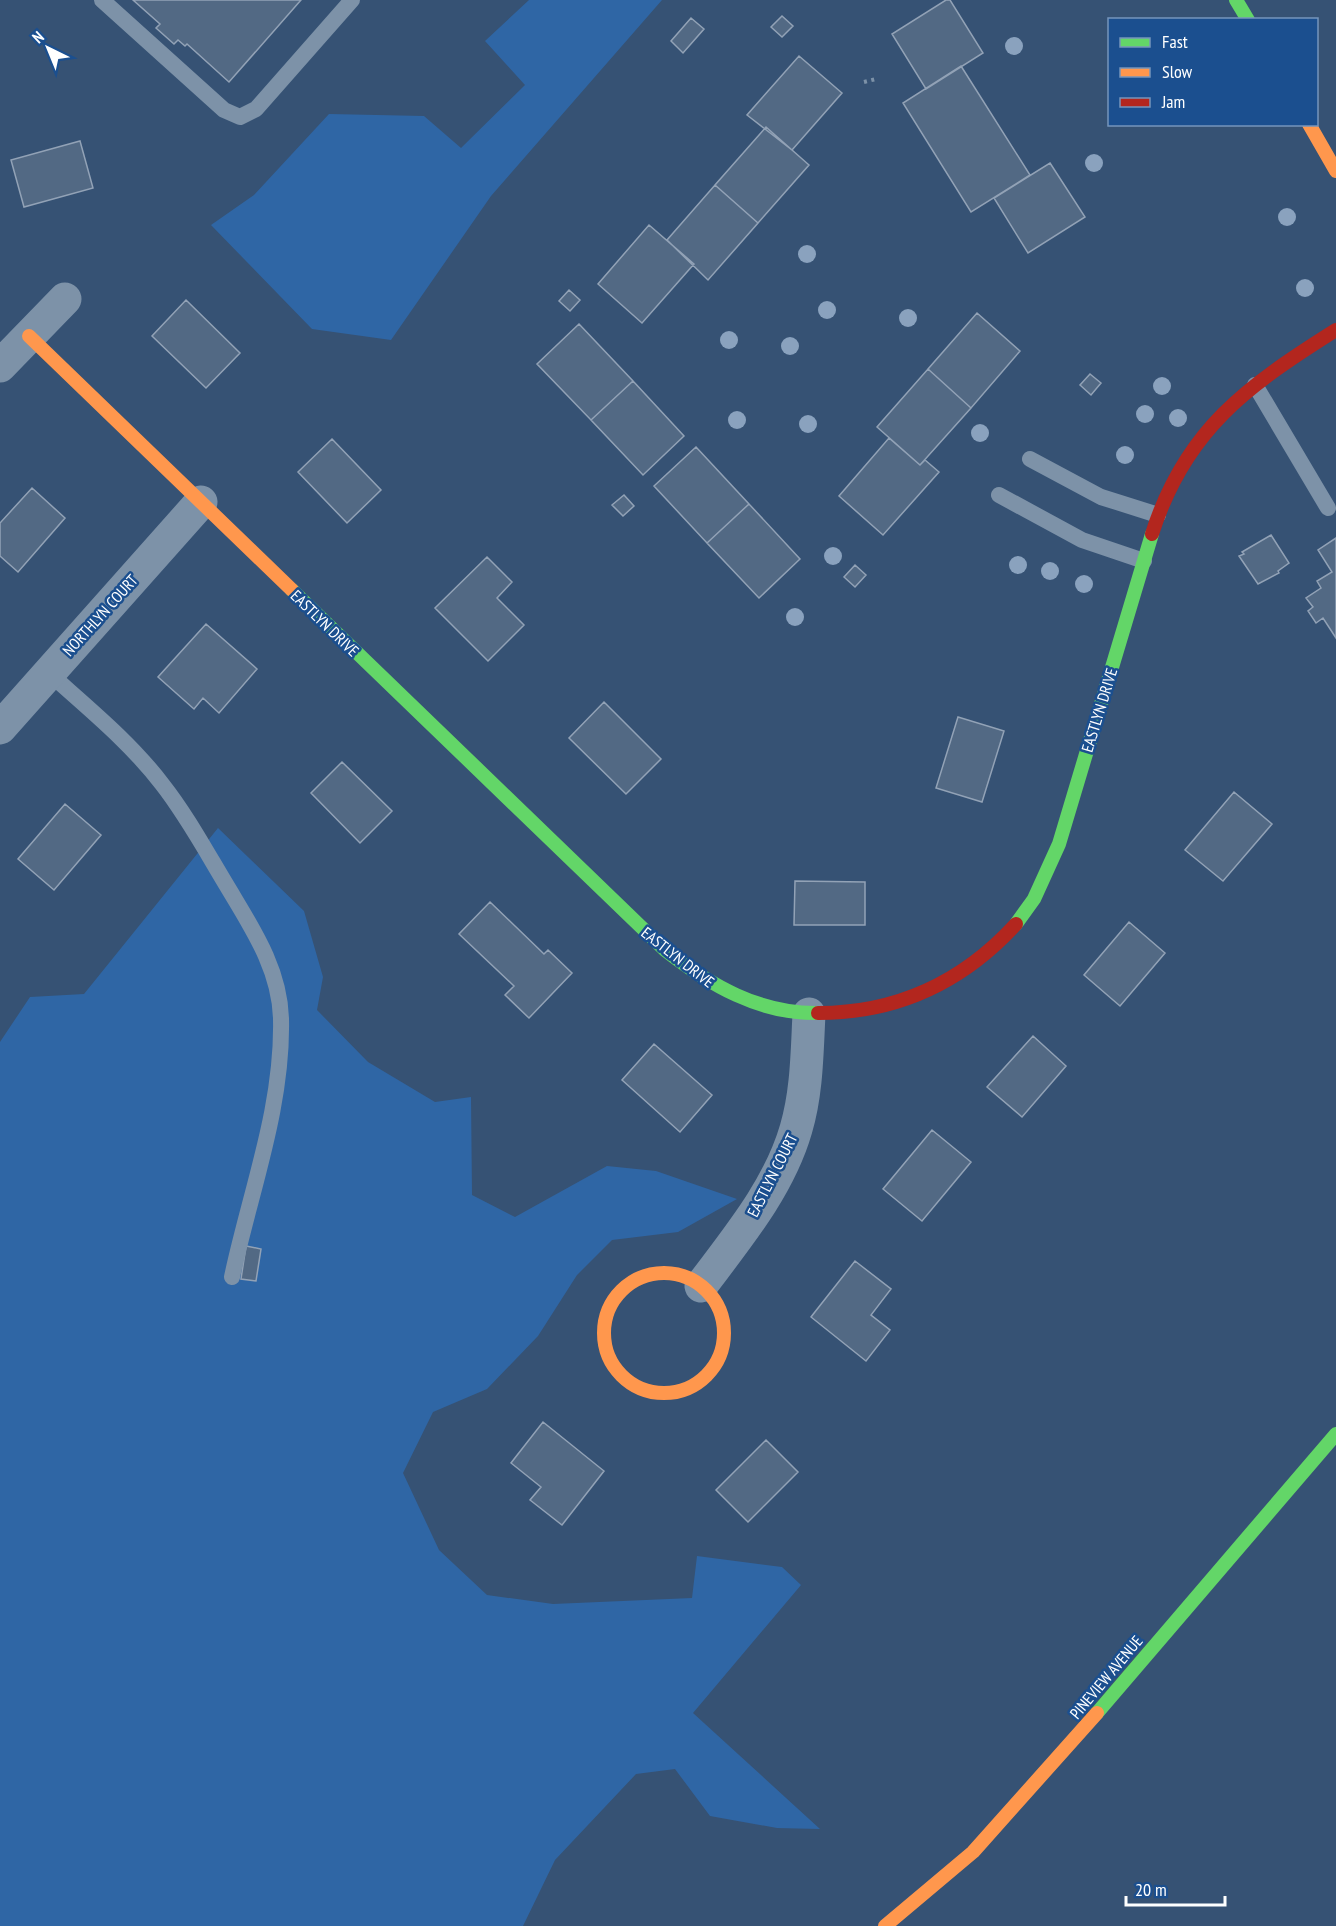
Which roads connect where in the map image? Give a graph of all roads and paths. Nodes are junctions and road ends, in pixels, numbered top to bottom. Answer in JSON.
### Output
{"nodes":[{"id":1,"x":102,"y":0,"type":"edge"},
{"id":2,"x":352,"y":0,"type":"edge"},
{"id":3,"x":1236,"y":0,"type":"edge"},
{"id":4,"x":1247,"y":18,"type":"edge"},
{"id":5,"x":876,"y":79,"type":"dead end"},
{"id":6,"x":864,"y":82,"type":"dead end"},
{"id":7,"x":1310,"y":126,"type":"edge"},
{"id":8,"x":1336,"y":131,"type":"edge"},
{"id":9,"x":1318,"y":141,"type":"junction"},
{"id":10,"x":1336,"y":171,"type":"edge"},
{"id":11,"x":65,"y":299,"type":"dead end"},
{"id":12,"x":1336,"y":330,"type":"edge"},
{"id":13,"x":29,"y":336,"type":"junction"},
{"id":14,"x":0,"y":366,"type":"edge"},
{"id":15,"x":1255,"y":385,"type":"junction"},
{"id":16,"x":1030,"y":459,"type":"dead end"},
{"id":17,"x":999,"y":495,"type":"dead end"},
{"id":18,"x":201,"y":502,"type":"junction"},
{"id":19,"x":1328,"y":508,"type":"dead end"},
{"id":20,"x":1158,"y":515,"type":"junction"},
{"id":21,"x":1144,"y":561,"type":"junction"},
{"id":22,"x":49,"y":673,"type":"junction"},
{"id":23,"x":0,"y":728,"type":"edge"},
{"id":24,"x":810,"y":1014,"type":"junction"},
{"id":25,"x":232,"y":1276,"type":"dead end"},
{"id":26,"x":701,"y":1286,"type":"junction"},
{"id":27,"x":1336,"y":1434,"type":"edge"},
{"id":28,"x":885,"y":1926,"type":"edge"}],
"edges":[{"from":1,"to":2,"type":"lane"},
{"from":3,"to":4,"type":"street"},
{"from":5,"to":6,"type":"path"},
{"from":7,"to":9,"type":"street"},
{"from":8,"to":9,"type":"lane"},
{"from":9,"to":10,"type":"street"},
{"from":11,"to":13,"type":"street"},
{"from":12,"to":15,"type":"street","name":"EASTLYN DRIVE"},
{"from":13,"to":14,"type":"street"},
{"from":13,"to":18,"type":"street","name":"EASTLYN DRIVE"},
{"from":15,"to":19,"type":"lane"},
{"from":15,"to":20,"type":"street","name":"EASTLYN DRIVE"},
{"from":16,"to":20,"type":"lane"},
{"from":17,"to":21,"type":"lane"},
{"from":18,"to":22,"type":"street","name":"NORTHLYN COURT"},
{"from":18,"to":24,"type":"street","name":"EASTLYN DRIVE"},
{"from":20,"to":21,"type":"street","name":"EASTLYN DRIVE"},
{"from":21,"to":24,"type":"street","name":"EASTLYN DRIVE"},
{"from":22,"to":23,"type":"street","name":"NORTHLYN COURT"},
{"from":22,"to":25,"type":"lane"},
{"from":24,"to":26,"type":"street","name":"EASTLYN COURT"},
{"from":26,"to":26,"type":"street"},
{"from":27,"to":28,"type":"street","name":"PINEVIEW AVENUE"}]}
